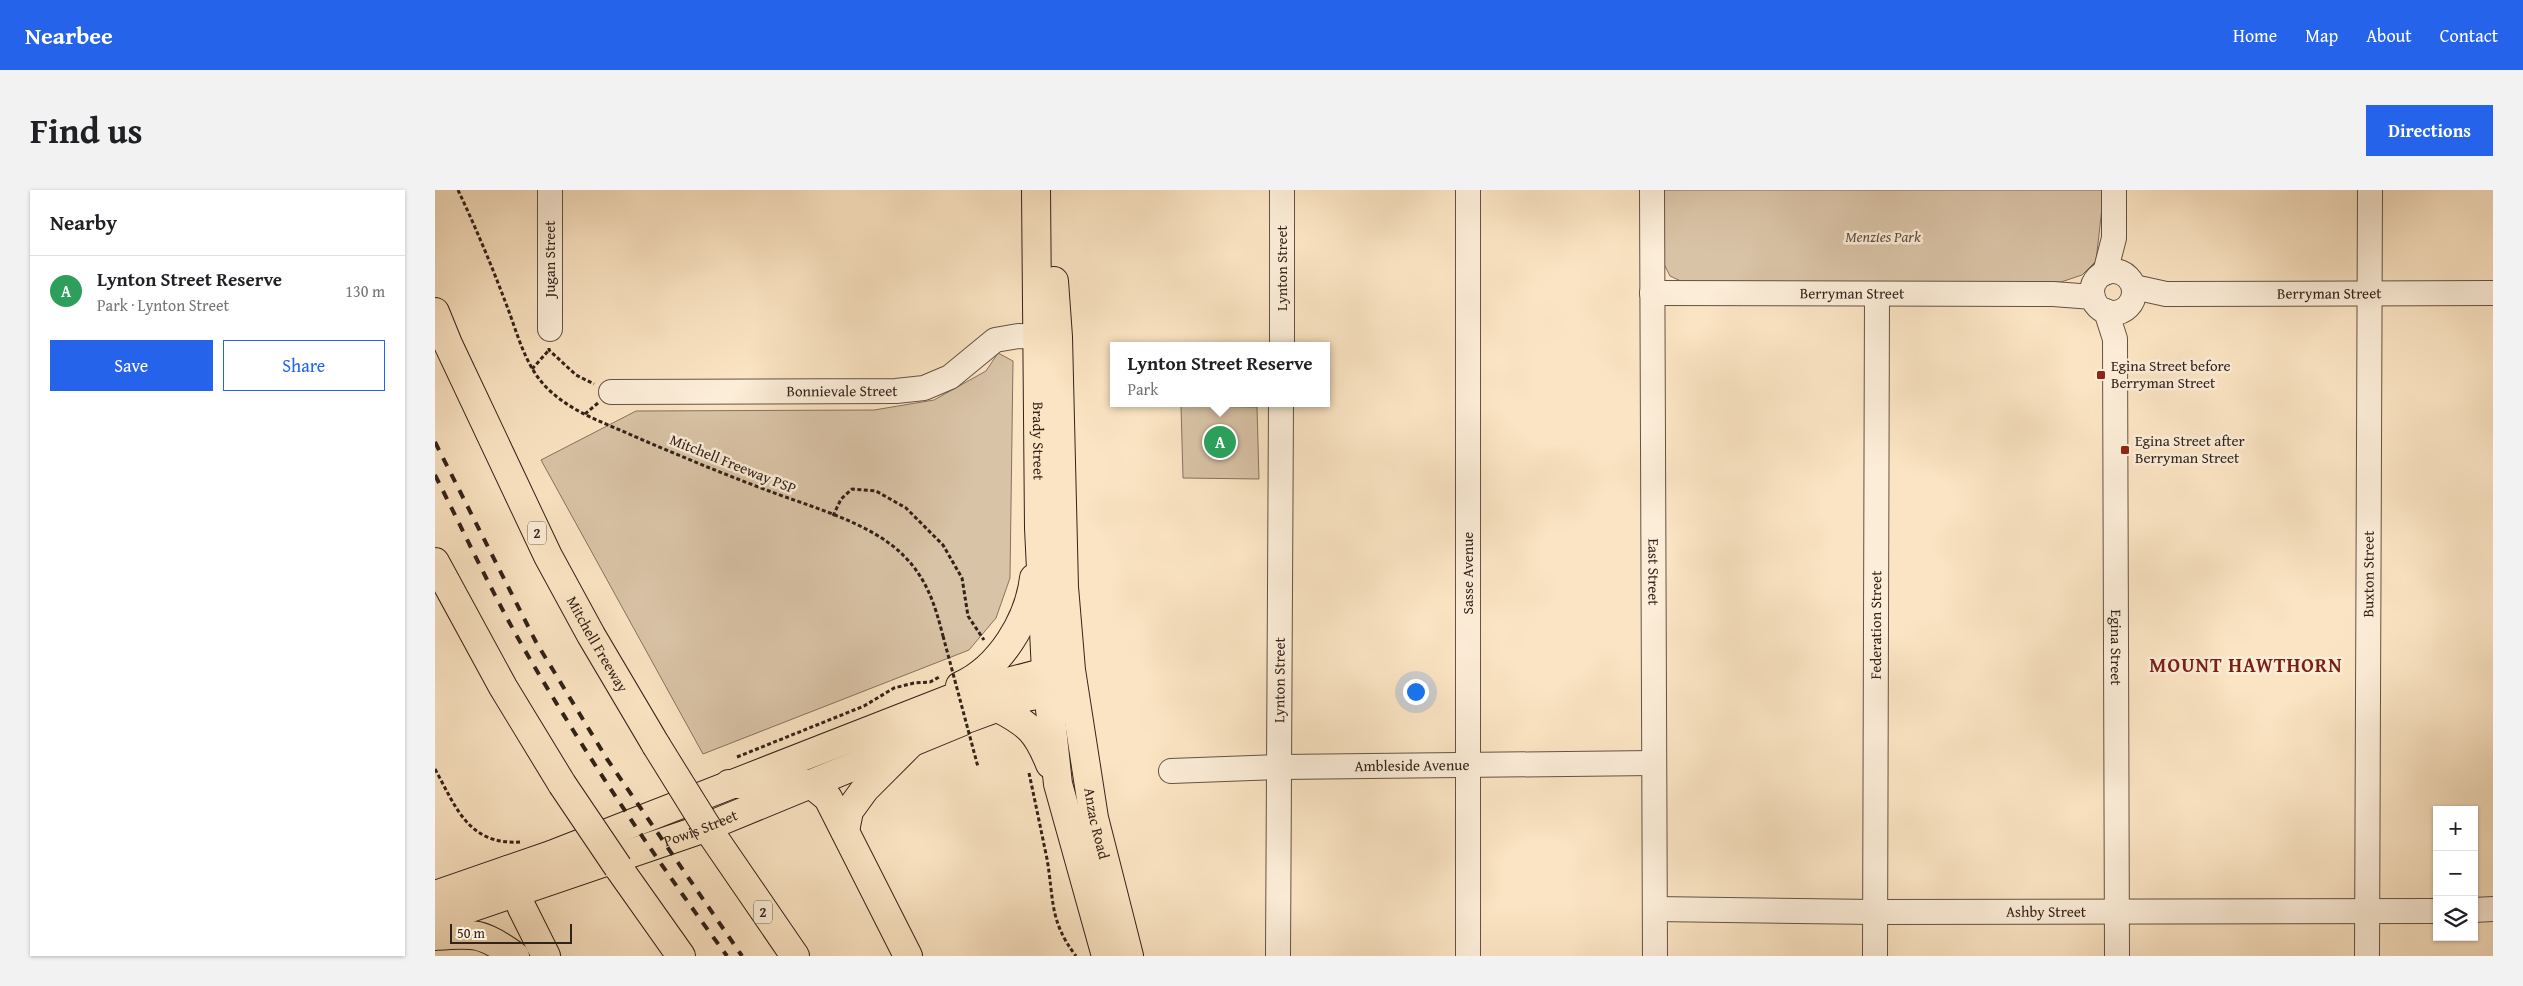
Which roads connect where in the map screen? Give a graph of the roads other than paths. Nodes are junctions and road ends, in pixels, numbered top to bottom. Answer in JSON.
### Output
{"nodes":[{"id":1,"x":550,"y":190,"type":"edge"},
{"id":2,"x":1036,"y":190,"type":"edge"},
{"id":3,"x":1054,"y":190,"type":"edge"},
{"id":4,"x":1282,"y":190,"type":"edge"},
{"id":5,"x":1468,"y":190,"type":"edge"},
{"id":6,"x":1652,"y":190,"type":"edge"},
{"id":7,"x":2114,"y":190,"type":"edge"},
{"id":8,"x":2370,"y":190,"type":"edge"},
{"id":9,"x":2114,"y":292,"type":"junction"},
{"id":10,"x":1652,"y":293,"type":"junction"},
{"id":11,"x":2493,"y":293,"type":"edge"},
{"id":12,"x":1877,"y":294,"type":"junction"},
{"id":13,"x":2369,"y":294,"type":"junction"},
{"id":14,"x":435,"y":312,"type":"edge"},
{"id":15,"x":1048,"y":336,"type":"junction"},
{"id":16,"x":550,"y":340,"type":"road end"},
{"id":17,"x":1281,"y":342,"type":"edge"},
{"id":18,"x":611,"y":392,"type":"road end"},
{"id":19,"x":1281,"y":407,"type":"edge"},
{"id":20,"x":1040,"y":547,"type":"junction"},
{"id":21,"x":435,"y":562,"type":"edge"},
{"id":22,"x":1060,"y":681,"type":"junction"},
{"id":23,"x":960,"y":701,"type":"junction"},
{"id":24,"x":998,"y":708,"type":"junction"},
{"id":25,"x":909,"y":745,"type":"junction"},
{"id":26,"x":1654,"y":764,"type":"junction"},
{"id":27,"x":1468,"y":765,"type":"junction"},
{"id":28,"x":1281,"y":767,"type":"junction"},
{"id":29,"x":1171,"y":771,"type":"dead end"},
{"id":30,"x":729,"y":784,"type":"junction"},
{"id":31,"x":811,"y":784,"type":"junction"},
{"id":32,"x":1058,"y":784,"type":"junction"},
{"id":33,"x":845,"y":831,"type":"junction"},
{"id":34,"x":513,"y":882,"type":"junction"},
{"id":35,"x":435,"y":895,"type":"edge"},
{"id":36,"x":2493,"y":909,"type":"edge"},
{"id":37,"x":1655,"y":910,"type":"junction"},
{"id":38,"x":2117,"y":910,"type":"junction"},
{"id":39,"x":2478,"y":910,"type":"edge"},
{"id":40,"x":2433,"y":911,"type":"edge"},
{"id":41,"x":1875,"y":912,"type":"junction"},
{"id":42,"x":2366,"y":912,"type":"junction"},
{"id":43,"x":435,"y":920,"type":"edge"},
{"id":44,"x":435,"y":936,"type":"edge"},
{"id":45,"x":515,"y":956,"type":"edge"},
{"id":46,"x":545,"y":956,"type":"edge"},
{"id":47,"x":681,"y":956,"type":"edge"},
{"id":48,"x":795,"y":956,"type":"edge"},
{"id":49,"x":907,"y":956,"type":"edge"},
{"id":50,"x":1106,"y":956,"type":"edge"},
{"id":51,"x":1129,"y":956,"type":"edge"},
{"id":52,"x":1278,"y":956,"type":"edge"},
{"id":53,"x":1468,"y":956,"type":"edge"},
{"id":54,"x":1655,"y":956,"type":"edge"},
{"id":55,"x":1875,"y":956,"type":"edge"},
{"id":56,"x":2117,"y":956,"type":"edge"},
{"id":57,"x":2367,"y":956,"type":"edge"}],
"edges":[{"from":1,"to":16,"type":"street","name":"Jugan Street"},
{"from":2,"to":15,"type":"main road","name":"Brady Street"},
{"from":3,"to":15,"type":"main road","name":"Brady Street"},
{"from":4,"to":17,"type":"street","name":"Lynton Street"},
{"from":5,"to":27,"type":"street","name":"Sasse Avenue"},
{"from":6,"to":10,"type":"street","name":"East Street"},
{"from":7,"to":9,"type":"street","name":"Egina Street"},
{"from":8,"to":13,"type":"street","name":"Buxton Street"},
{"from":9,"to":12,"type":"street","name":"Berryman Street"},
{"from":9,"to":13,"type":"street","name":"Berryman Street"},
{"from":9,"to":38,"type":"street","name":"Egina Street"},
{"from":10,"to":12,"type":"street","name":"Berryman Street"},
{"from":10,"to":26,"type":"street","name":"East Street"},
{"from":11,"to":13,"type":"street","name":"Berryman Street"},
{"from":12,"to":41,"type":"street","name":"Federation Street"},
{"from":13,"to":42,"type":"street","name":"Buxton Street"},
{"from":14,"to":48,"type":"main road","name":"Mitchell Freeway","number":"2","bridge":true},
{"from":15,"to":18,"type":"street","name":"Bonnievale Street"},
{"from":15,"to":20,"type":"main road","name":"Brady Street"},
{"from":15,"to":22,"type":"main road","name":"Brady Street"},
{"from":19,"to":28,"type":"street","name":"Lynton Street"},
{"from":20,"to":22,"type":"main road","name":"Brady Street"},
{"from":20,"to":23,"type":"main road"},
{"from":21,"to":47,"type":"main road","bridge":true},
{"from":22,"to":23,"type":"main road","name":"Powis Street"},
{"from":22,"to":24,"type":"main road","name":"Powis Street"},
{"from":22,"to":32,"type":"main road","name":"Anzac Road"},
{"from":22,"to":51,"type":"main road","name":"Anzac Road"},
{"from":23,"to":24,"type":"main road","name":"Powis Street"},
{"from":23,"to":25,"type":"main road","name":"Powis Street"},
{"from":23,"to":30,"type":"main road","name":"Powis Street"},
{"from":24,"to":32,"type":"main road"},
{"from":25,"to":31,"type":"main road","name":"Powis Street"},
{"from":25,"to":33,"type":"main road"},
{"from":26,"to":27,"type":"street","name":"Ambleside Avenue"},
{"from":26,"to":37,"type":"street","name":"East Street"},
{"from":27,"to":28,"type":"street","name":"Ambleside Avenue"},
{"from":27,"to":53,"type":"street","name":"Sasse Avenue"},
{"from":28,"to":29,"type":"street","name":"Ambleside Avenue"},
{"from":28,"to":52,"type":"street","name":"Lynton Street"},
{"from":30,"to":31,"type":"main road"},
{"from":30,"to":34,"type":"main road","name":"Powis Street"},
{"from":31,"to":33,"type":"main road"},
{"from":31,"to":34,"type":"main road","name":"Powis Street"},
{"from":32,"to":50,"type":"main road","name":"Anzac Road"},
{"from":33,"to":49,"type":"main road"},
{"from":34,"to":35,"type":"main road","name":"Powis Street"},
{"from":34,"to":43,"type":"main road","name":"Powis Street"},
{"from":34,"to":46,"type":"main road"},
{"from":36,"to":39,"type":"street"},
{"from":37,"to":41,"type":"street","name":"Ashby Street"},
{"from":37,"to":54,"type":"street","name":"East Street"},
{"from":38,"to":41,"type":"street","name":"Ashby Street"},
{"from":38,"to":42,"type":"street","name":"Ashby Street"},
{"from":38,"to":56,"type":"street","name":"Egina Street"},
{"from":40,"to":42,"type":"street","name":"Ashby Street"},
{"from":41,"to":55,"type":"street","name":"Federation Street"},
{"from":42,"to":57,"type":"street","name":"Buxton Street"},
{"from":44,"to":45,"type":"main road"}]}
